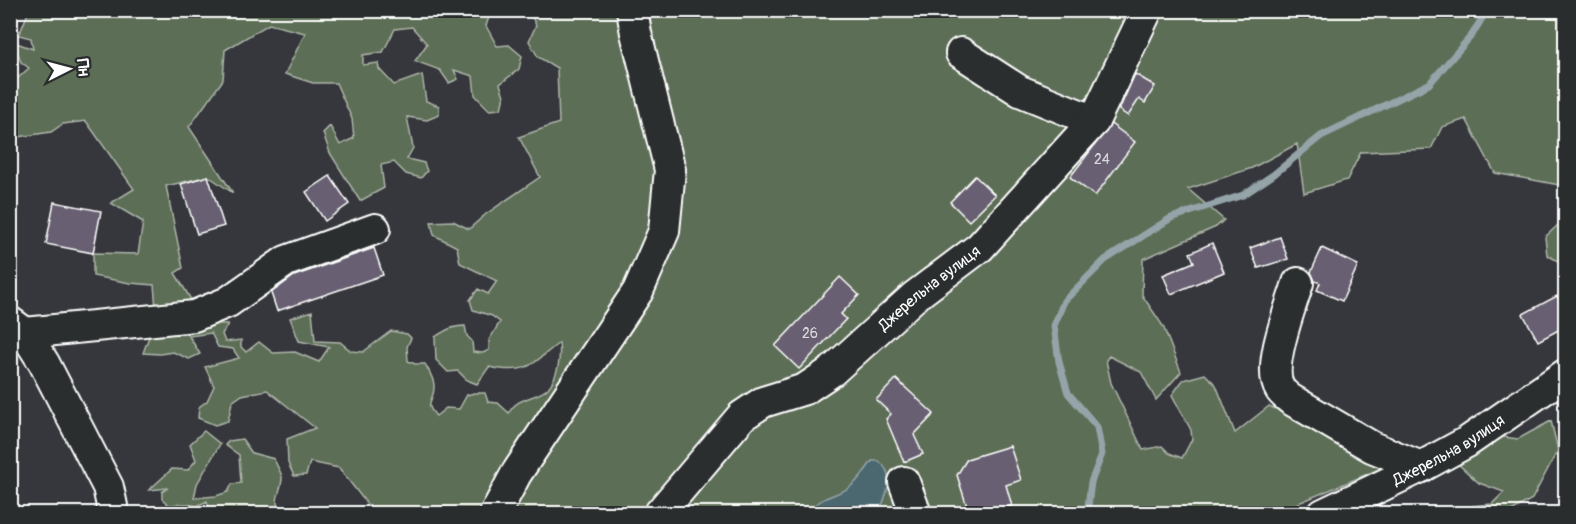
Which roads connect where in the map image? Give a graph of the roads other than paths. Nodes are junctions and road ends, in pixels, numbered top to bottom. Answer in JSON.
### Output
{"nodes":[{"id":1,"x":632,"y":10,"type":"edge"},
{"id":2,"x":1148,"y":10,"type":"edge"},
{"id":3,"x":961,"y":53,"type":"dead end"},
{"id":4,"x":1094,"y":121,"type":"junction"},
{"id":5,"x":375,"y":229,"type":"dead end"},
{"id":6,"x":1298,"y":283,"type":"dead end"},
{"id":7,"x":18,"y":327,"type":"edge"},
{"id":8,"x":1566,"y":374,"type":"edge"},
{"id":9,"x":1421,"y":467,"type":"junction"},
{"id":10,"x":904,"y":482,"type":"dead end"},
{"id":11,"x":111,"y":513,"type":"edge"},
{"id":12,"x":495,"y":513,"type":"edge"},
{"id":13,"x":659,"y":513,"type":"edge"},
{"id":14,"x":916,"y":513,"type":"edge"},
{"id":15,"x":1323,"y":513,"type":"edge"}],
"edges":[{"from":1,"to":12,"type":"street"},
{"from":2,"to":4,"type":"street","name":"Джерельна вулиця"},
{"from":3,"to":4,"type":"street"},
{"from":4,"to":13,"type":"street","name":"Джерельна вулиця"},
{"from":5,"to":7,"type":"street"},
{"from":6,"to":9,"type":"street"},
{"from":7,"to":11,"type":"street"},
{"from":8,"to":9,"type":"street","name":"Джерельна вулиця"},
{"from":9,"to":15,"type":"street","name":"Джерельна вулиця"},
{"from":10,"to":14,"type":"street"}]}
